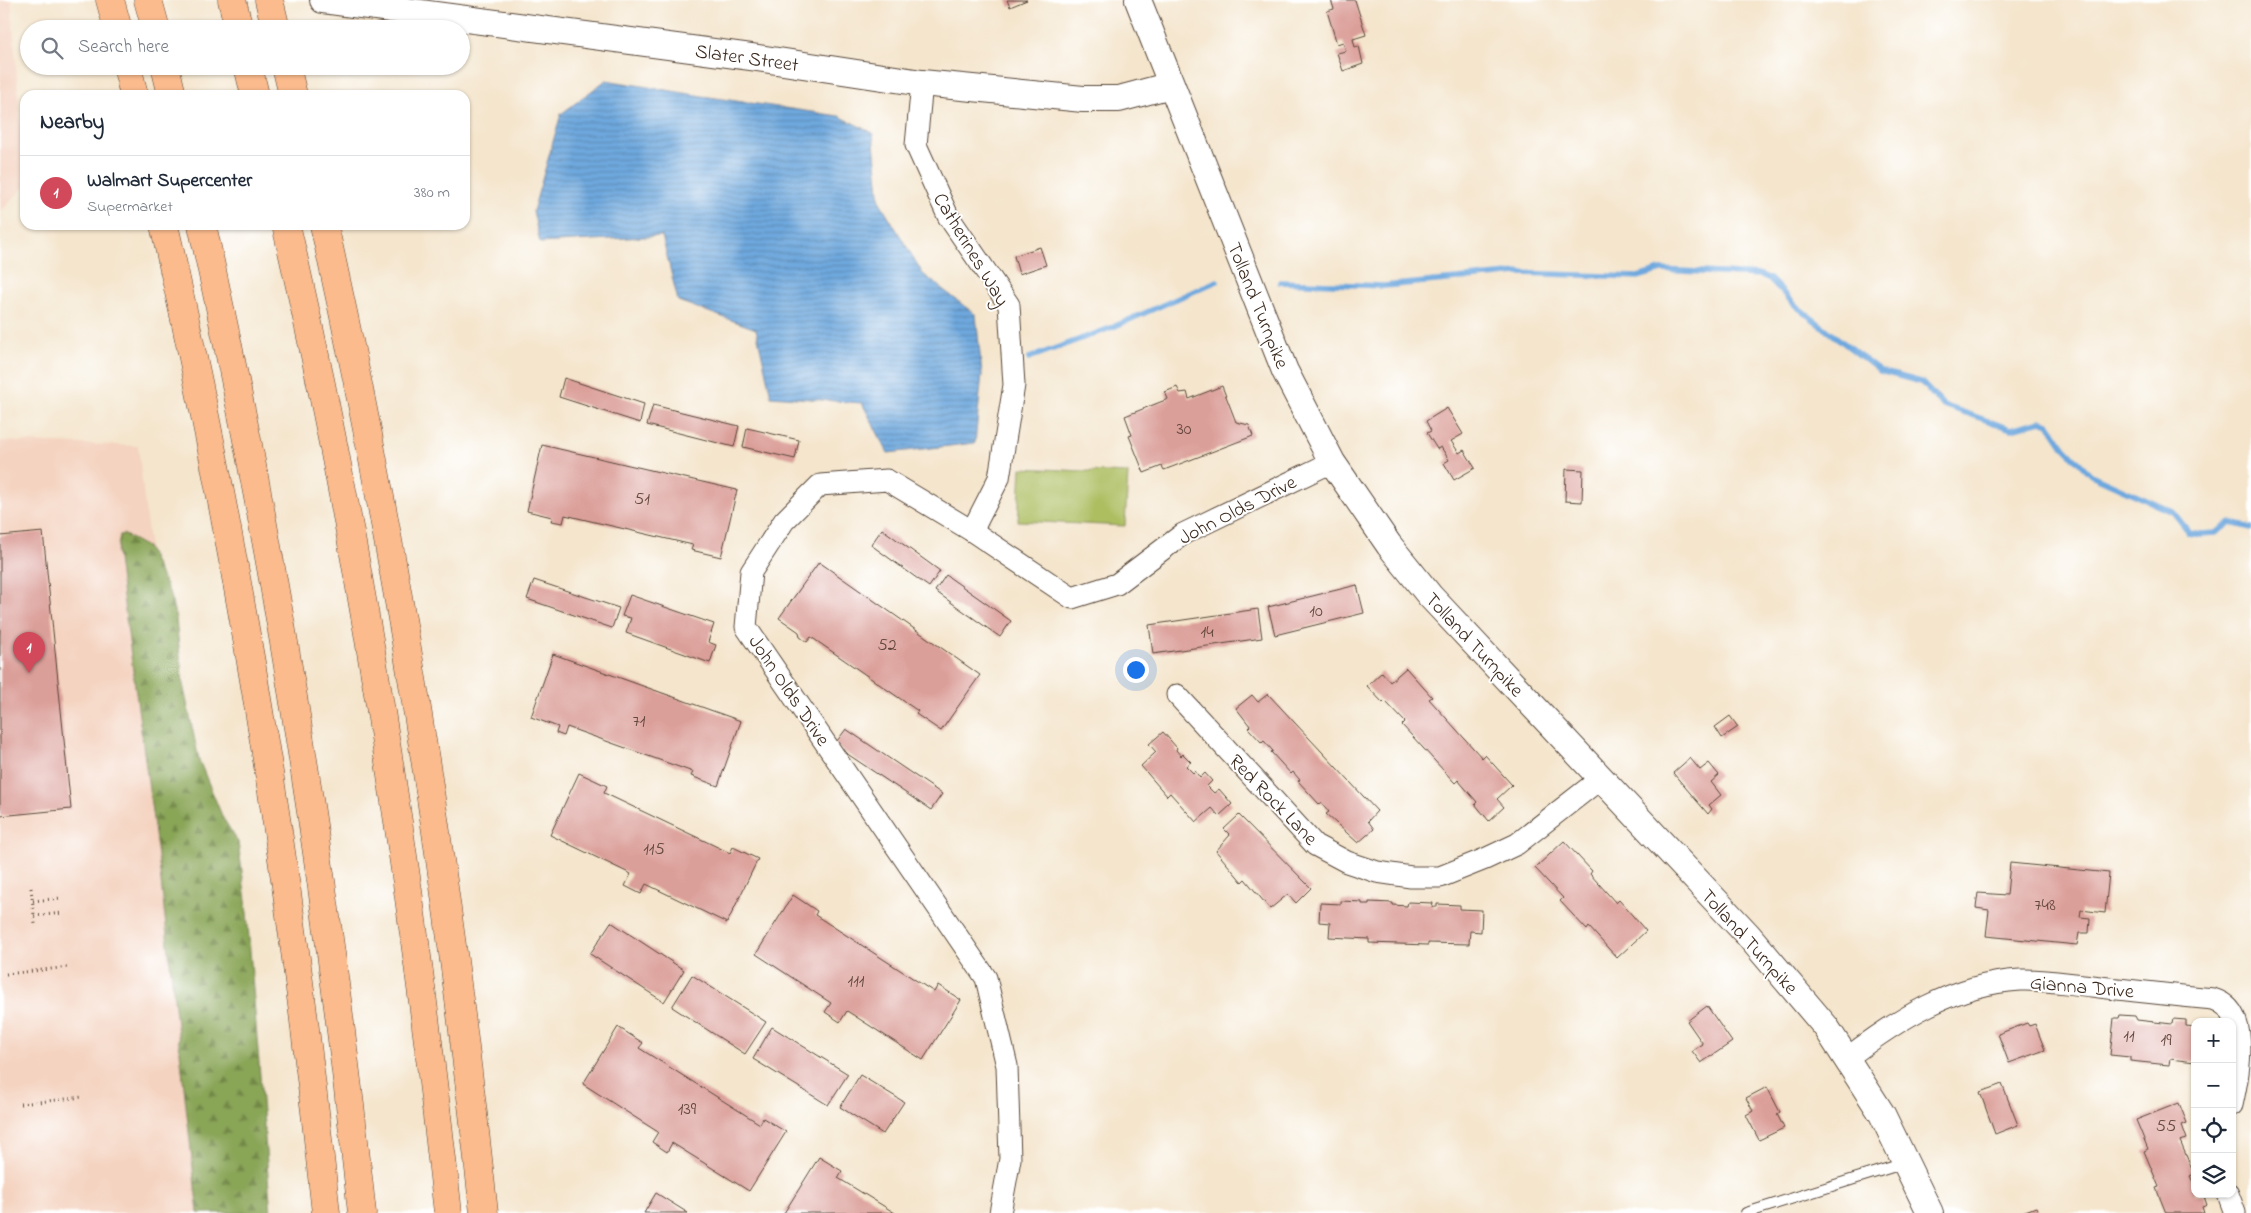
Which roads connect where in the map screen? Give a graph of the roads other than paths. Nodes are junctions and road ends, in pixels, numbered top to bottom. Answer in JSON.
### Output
{"nodes":[{"id":1,"x":110,"y":0,"type":"edge"},
{"id":2,"x":148,"y":0,"type":"edge"},
{"id":3,"x":232,"y":0,"type":"edge"},
{"id":4,"x":269,"y":0,"type":"edge"},
{"id":5,"x":323,"y":0,"type":"edge"},
{"id":6,"x":1138,"y":0,"type":"edge"},
{"id":7,"x":116,"y":20,"type":"edge"},
{"id":8,"x":154,"y":20,"type":"edge"},
{"id":9,"x":237,"y":20,"type":"edge"},
{"id":10,"x":274,"y":20,"type":"edge"},
{"id":11,"x":129,"y":75,"type":"edge"},
{"id":12,"x":167,"y":75,"type":"edge"},
{"id":13,"x":250,"y":75,"type":"edge"},
{"id":14,"x":288,"y":75,"type":"edge"},
{"id":15,"x":922,"y":83,"type":"junction"},
{"id":16,"x":1171,"y":85,"type":"junction"},
{"id":17,"x":133,"y":90,"type":"edge"},
{"id":18,"x":171,"y":90,"type":"edge"},
{"id":19,"x":254,"y":90,"type":"edge"},
{"id":20,"x":292,"y":90,"type":"edge"},
{"id":21,"x":165,"y":230,"type":"edge"},
{"id":22,"x":203,"y":230,"type":"edge"},
{"id":23,"x":287,"y":230,"type":"edge"},
{"id":24,"x":325,"y":230,"type":"edge"},
{"id":25,"x":1332,"y":462,"type":"junction"},
{"id":26,"x":972,"y":531,"type":"junction"},
{"id":27,"x":1177,"y":695,"type":"dead end"},
{"id":28,"x":1600,"y":778,"type":"junction"},
{"id":29,"x":1846,"y":1059,"type":"junction"},
{"id":30,"x":2236,"y":1085,"type":"edge"},
{"id":31,"x":1906,"y":1162,"type":"junction"},
{"id":32,"x":2229,"y":1198,"type":"edge"},
{"id":33,"x":326,"y":1213,"type":"edge"},
{"id":34,"x":362,"y":1213,"type":"edge"},
{"id":35,"x":448,"y":1213,"type":"edge"},
{"id":36,"x":484,"y":1213,"type":"edge"},
{"id":37,"x":1000,"y":1213,"type":"edge"},
{"id":38,"x":1746,"y":1213,"type":"edge"},
{"id":39,"x":1930,"y":1213,"type":"edge"},
{"id":40,"x":2235,"y":1213,"type":"edge"}],
"edges":[{"from":1,"to":7,"type":"highway"},
{"from":2,"to":8,"type":"highway"},
{"from":3,"to":9,"type":"highway"},
{"from":4,"to":10,"type":"highway"},
{"from":5,"to":15,"type":"street","name":"Slater Street"},
{"from":6,"to":16,"type":"street","name":"Tolland Turnpike"},
{"from":11,"to":17,"type":"highway"},
{"from":12,"to":18,"type":"highway"},
{"from":13,"to":19,"type":"highway"},
{"from":14,"to":20,"type":"highway"},
{"from":15,"to":16,"type":"street","name":"Slater Street"},
{"from":15,"to":26,"type":"street","name":"Catherines Way"},
{"from":16,"to":25,"type":"street","name":"Tolland Turnpike"},
{"from":21,"to":33,"type":"highway"},
{"from":22,"to":34,"type":"highway"},
{"from":23,"to":35,"type":"highway"},
{"from":24,"to":36,"type":"highway"},
{"from":25,"to":26,"type":"street","name":"John Olds Drive"},
{"from":25,"to":28,"type":"street","name":"Tolland Turnpike"},
{"from":26,"to":37,"type":"street","name":"John Olds Drive"},
{"from":27,"to":28,"type":"street","name":"Red Rock Lane"},
{"from":28,"to":29,"type":"street","name":"Tolland Turnpike"},
{"from":29,"to":30,"type":"street","name":"Gianna Drive"},
{"from":29,"to":31,"type":"street","name":"Tolland Turnpike"},
{"from":31,"to":38,"type":"lane"},
{"from":31,"to":39,"type":"street","name":"Tolland Turnpike"},
{"from":32,"to":40,"type":"street"}]}
